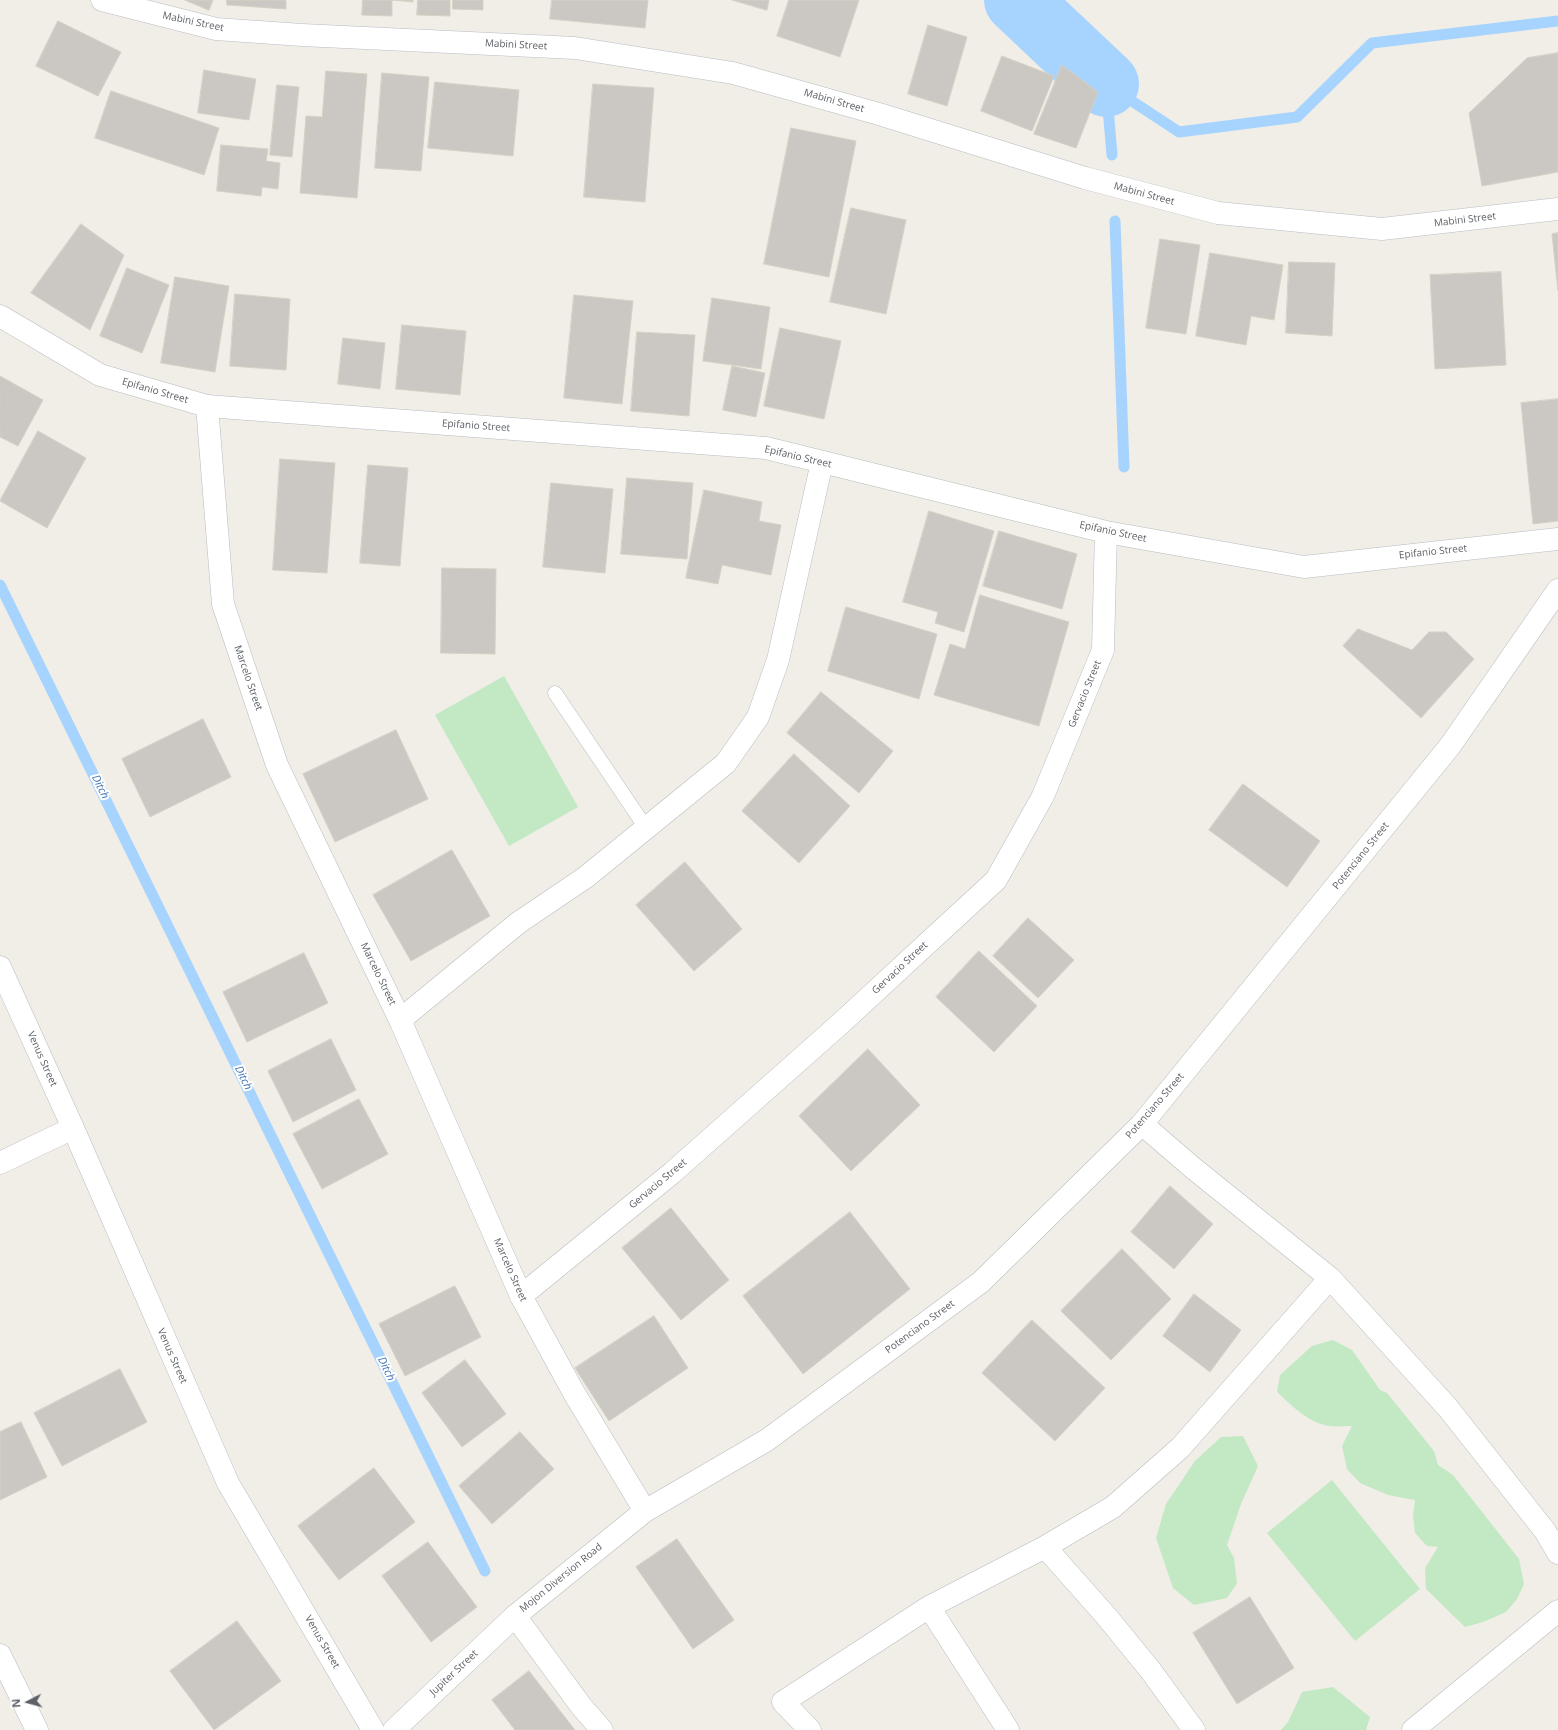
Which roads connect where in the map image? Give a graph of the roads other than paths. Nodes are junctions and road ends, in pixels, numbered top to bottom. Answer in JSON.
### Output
{"nodes":[{"id":1,"x":102,"y":0,"type":"edge"},
{"id":2,"x":1558,"y":209,"type":"edge"},
{"id":3,"x":0,"y":316,"type":"edge"},
{"id":4,"x":206,"y":406,"type":"junction"},
{"id":5,"x":822,"y":462,"type":"junction"},
{"id":6,"x":1106,"y":532,"type":"junction"},
{"id":7,"x":1558,"y":538,"type":"edge"},
{"id":8,"x":1558,"y":590,"type":"edge"},
{"id":9,"x":555,"y":694,"type":"dead end"},
{"id":10,"x":646,"y":828,"type":"junction"},
{"id":11,"x":0,"y":967,"type":"edge"},
{"id":12,"x":400,"y":1020,"type":"junction"},
{"id":13,"x":1142,"y":1124,"type":"junction"},
{"id":14,"x":73,"y":1128,"type":"junction"},
{"id":15,"x":0,"y":1163,"type":"edge"},
{"id":16,"x":1330,"y":1278,"type":"junction"},
{"id":17,"x":521,"y":1296,"type":"junction"},
{"id":18,"x":645,"y":1511,"type":"junction"},
{"id":19,"x":1045,"y":1547,"type":"junction"},
{"id":20,"x":1558,"y":1553,"type":"edge"},
{"id":21,"x":929,"y":1607,"type":"junction"},
{"id":22,"x":1558,"y":1612,"type":"edge"},
{"id":23,"x":515,"y":1616,"type":"junction"},
{"id":24,"x":0,"y":1655,"type":"edge"},
{"id":25,"x":37,"y":1730,"type":"edge"},
{"id":26,"x":373,"y":1730,"type":"edge"},
{"id":27,"x":394,"y":1730,"type":"edge"},
{"id":28,"x":602,"y":1730,"type":"edge"},
{"id":29,"x":810,"y":1730,"type":"edge"},
{"id":30,"x":1008,"y":1730,"type":"edge"},
{"id":31,"x":1194,"y":1730,"type":"edge"},
{"id":32,"x":1413,"y":1730,"type":"edge"}],
"edges":[{"from":1,"to":2,"type":"street","name":"Mabini Street"},
{"from":3,"to":4,"type":"street","name":"Epifanio Street"},
{"from":4,"to":5,"type":"street","name":"Epifanio Street"},
{"from":4,"to":12,"type":"street","name":"Marcelo Street"},
{"from":5,"to":6,"type":"street","name":"Epifanio Street"},
{"from":5,"to":10,"type":"street"},
{"from":6,"to":7,"type":"street","name":"Epifanio Street"},
{"from":6,"to":17,"type":"street","name":"Gervacio Street"},
{"from":8,"to":13,"type":"street","name":"Potenciano Street"},
{"from":9,"to":10,"type":"lane"},
{"from":10,"to":12,"type":"street"},
{"from":11,"to":14,"type":"street","name":"Venus Street"},
{"from":12,"to":17,"type":"street","name":"Marcelo Street"},
{"from":13,"to":16,"type":"street"},
{"from":13,"to":18,"type":"street","name":"Potenciano Street"},
{"from":14,"to":15,"type":"street"},
{"from":14,"to":26,"type":"street","name":"Venus Street"},
{"from":16,"to":19,"type":"street"},
{"from":16,"to":20,"type":"street"},
{"from":17,"to":18,"type":"street","name":"Marcelo Street"},
{"from":18,"to":23,"type":"street","name":"Mojon Diversion Road"},
{"from":19,"to":21,"type":"street"},
{"from":19,"to":31,"type":"street"},
{"from":21,"to":29,"type":"street"},
{"from":21,"to":30,"type":"street"},
{"from":22,"to":32,"type":"street"},
{"from":23,"to":27,"type":"street","name":"Jupiter Street"},
{"from":23,"to":28,"type":"street","name":"Mojon Diversion Road"},
{"from":24,"to":25,"type":"street"}]}
